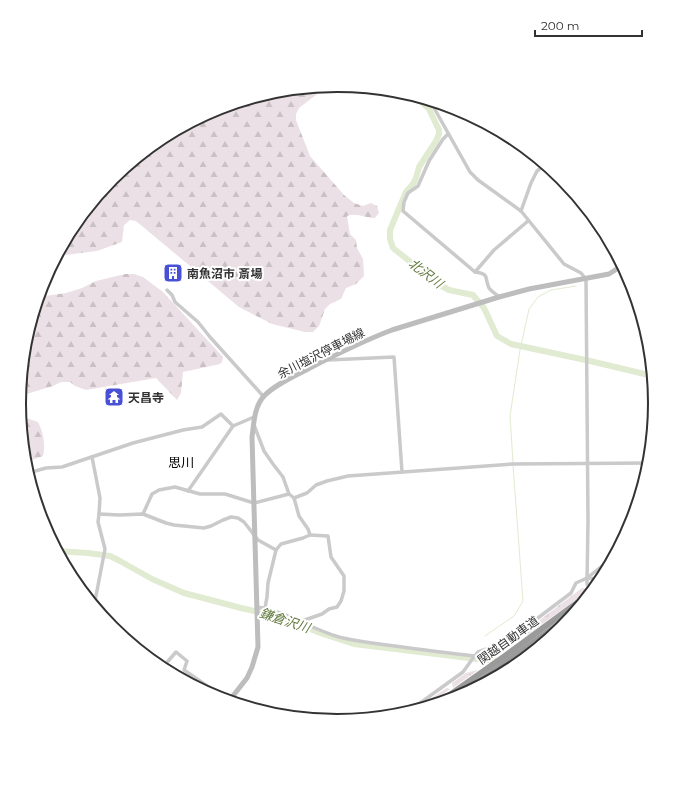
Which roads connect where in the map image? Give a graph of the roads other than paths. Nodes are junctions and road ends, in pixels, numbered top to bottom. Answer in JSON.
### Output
{"nodes":[{"id":1,"x":433,"y":106,"type":"edge"},
{"id":2,"x":448,"y":134,"type":"junction"},
{"id":3,"x":541,"y":168,"type":"edge"},
{"id":4,"x":521,"y":211,"type":"junction"},
{"id":5,"x":528,"y":221,"type":"junction"},
{"id":6,"x":618,"y":268,"type":"edge"},
{"id":7,"x":475,"y":272,"type":"junction"},
{"id":8,"x":586,"y":279,"type":"junction"},
{"id":9,"x":167,"y":290,"type":"dead end"},
{"id":10,"x":499,"y":297,"type":"junction"},
{"id":11,"x":326,"y":360,"type":"junction"},
{"id":12,"x":264,"y":397,"type":"junction"},
{"id":13,"x":254,"y":420,"type":"junction"},
{"id":14,"x":233,"y":426,"type":"junction"},
{"id":15,"x":92,"y":457,"type":"junction"},
{"id":16,"x":587,"y":463,"type":"junction"},
{"id":17,"x":643,"y":463,"type":"edge"},
{"id":18,"x":34,"y":471,"type":"edge"},
{"id":19,"x":402,"y":472,"type":"junction"},
{"id":20,"x":188,"y":491,"type":"junction"},
{"id":21,"x":290,"y":494,"type":"junction"},
{"id":22,"x":294,"y":498,"type":"junction"},
{"id":23,"x":254,"y":504,"type":"junction"},
{"id":24,"x":99,"y":514,"type":"junction"},
{"id":25,"x":143,"y":514,"type":"junction"},
{"id":26,"x":310,"y":535,"type":"junction"},
{"id":27,"x":255,"y":536,"type":"junction"},
{"id":28,"x":276,"y":550,"type":"junction"},
{"id":29,"x":604,"y":565,"type":"edge"},
{"id":30,"x":587,"y":578,"type":"junction"},
{"id":31,"x":595,"y":579,"type":"edge"},
{"id":32,"x":587,"y":583,"type":"tunnel mouth"},
{"id":33,"x":95,"y":599,"type":"edge"},
{"id":34,"x":575,"y":604,"type":"edge"},
{"id":35,"x":257,"y":607,"type":"junction"},
{"id":36,"x":265,"y":608,"type":"junction"},
{"id":37,"x":302,"y":621,"type":"junction"},
{"id":38,"x":550,"y":631,"type":"edge"},
{"id":39,"x":474,"y":657,"type":"junction"},
{"id":40,"x":166,"y":663,"type":"edge"},
{"id":41,"x":488,"y":676,"type":"edge"},
{"id":42,"x":205,"y":685,"type":"edge"},
{"id":43,"x":453,"y":692,"type":"edge"},
{"id":44,"x":233,"y":696,"type":"edge"},
{"id":45,"x":420,"y":704,"type":"edge"}],
"edges":[{"from":1,"to":2,"type":"street"},
{"from":2,"to":4,"type":"street"},
{"from":2,"to":7,"type":"street"},
{"from":3,"to":4,"type":"street"},
{"from":4,"to":5,"type":"street"},
{"from":5,"to":7,"type":"street"},
{"from":5,"to":8,"type":"street"},
{"from":6,"to":8,"type":"main road","name":"余川塩沢停車場線"},
{"from":7,"to":10,"type":"street"},
{"from":8,"to":10,"type":"main road","name":"余川塩沢停車場線"},
{"from":8,"to":16,"type":"street"},
{"from":9,"to":12,"type":"street"},
{"from":10,"to":11,"type":"main road","name":"余川塩沢停車場線"},
{"from":11,"to":12,"type":"main road","name":"余川塩沢停車場線"},
{"from":11,"to":19,"type":"street"},
{"from":12,"to":13,"type":"main road","name":"余川塩沢停車場線"},
{"from":13,"to":14,"type":"street"},
{"from":13,"to":21,"type":"street"},
{"from":13,"to":23,"type":"main road","name":"余川塩沢停車場線"},
{"from":14,"to":15,"type":"street"},
{"from":14,"to":20,"type":"street"},
{"from":15,"to":18,"type":"street"},
{"from":15,"to":24,"type":"street"},
{"from":16,"to":17,"type":"street"},
{"from":16,"to":19,"type":"street"},
{"from":16,"to":30,"type":"street"},
{"from":19,"to":22,"type":"street"},
{"from":20,"to":23,"type":"street"},
{"from":20,"to":25,"type":"street"},
{"from":21,"to":22,"type":"street"},
{"from":21,"to":23,"type":"street"},
{"from":22,"to":26,"type":"street"},
{"from":23,"to":27,"type":"main road","name":"余川塩沢停車場線"},
{"from":24,"to":25,"type":"street"},
{"from":24,"to":33,"type":"street"},
{"from":25,"to":27,"type":"street"},
{"from":26,"to":28,"type":"street"},
{"from":26,"to":37,"type":"street"},
{"from":27,"to":28,"type":"street"},
{"from":27,"to":35,"type":"main road","name":"余川塩沢停車場線"},
{"from":28,"to":36,"type":"street"},
{"from":29,"to":30,"type":"street"},
{"from":30,"to":31,"type":"street"},
{"from":30,"to":32,"type":"street"},
{"from":30,"to":39,"type":"street"},
{"from":34,"to":43,"type":"highway","name":"関越自動車道"},
{"from":35,"to":36,"type":"street"},
{"from":35,"to":44,"type":"main road","name":"余川塩沢停車場線"},
{"from":36,"to":37,"type":"street"},
{"from":37,"to":39,"type":"street"},
{"from":38,"to":41,"type":"highway","name":"関越自動車道"},
{"from":39,"to":45,"type":"street"},
{"from":40,"to":42,"type":"street"}]}
